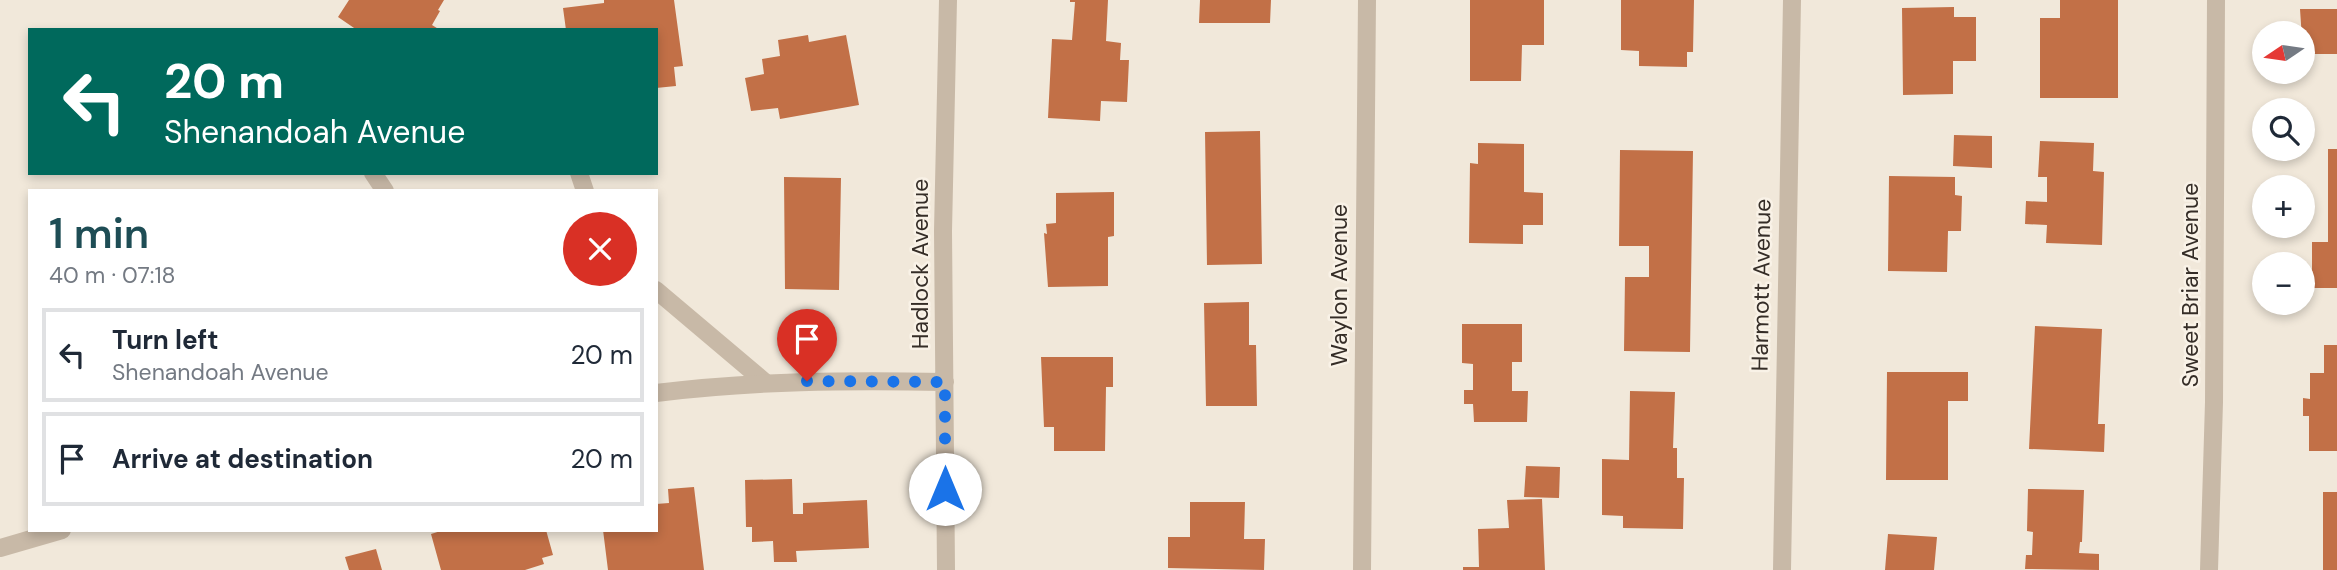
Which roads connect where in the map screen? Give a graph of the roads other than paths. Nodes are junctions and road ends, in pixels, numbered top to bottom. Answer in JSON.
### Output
{"nodes":[{"id":1,"x":947,"y":0,"type":"edge"},
{"id":2,"x":1367,"y":0,"type":"edge"},
{"id":3,"x":1793,"y":0,"type":"edge"},
{"id":4,"x":2216,"y":0,"type":"edge"},
{"id":5,"x":658,"y":292,"type":"edge"},
{"id":6,"x":945,"y":382,"type":"junction"},
{"id":7,"x":766,"y":383,"type":"junction"},
{"id":8,"x":658,"y":393,"type":"edge"},
{"id":9,"x":55,"y":532,"type":"edge"},
{"id":10,"x":0,"y":548,"type":"edge"},
{"id":11,"x":946,"y":570,"type":"edge"},
{"id":12,"x":1362,"y":570,"type":"edge"},
{"id":13,"x":1782,"y":570,"type":"edge"},
{"id":14,"x":2209,"y":570,"type":"edge"}],
"edges":[{"from":1,"to":6,"type":"street","name":"Hadlock Avenue"},
{"from":2,"to":12,"type":"street","name":"Waylon Avenue"},
{"from":3,"to":13,"type":"street","name":"Harmott Avenue"},
{"from":4,"to":14,"type":"street","name":"Sweet Briar Avenue"},
{"from":5,"to":7,"type":"street"},
{"from":6,"to":7,"type":"street"},
{"from":6,"to":11,"type":"street","name":"Hadlock Avenue"},
{"from":7,"to":8,"type":"street"},
{"from":9,"to":10,"type":"street"}]}
